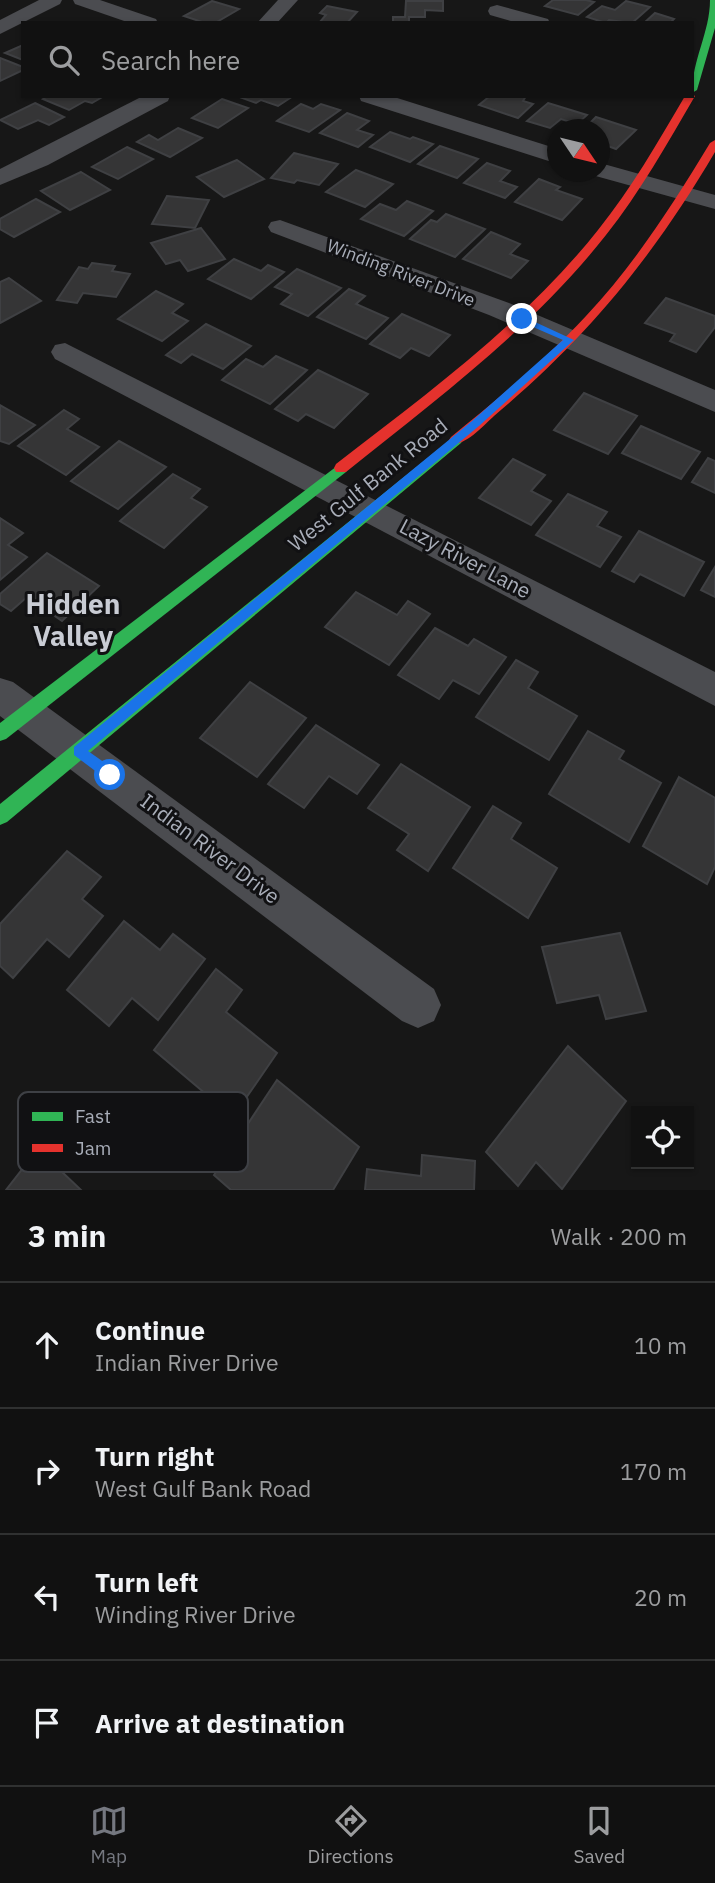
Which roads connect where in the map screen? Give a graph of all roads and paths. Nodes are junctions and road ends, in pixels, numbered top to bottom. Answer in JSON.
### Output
{"nodes":[{"id":1,"x":53,"y":0,"type":"edge"},
{"id":2,"x":82,"y":0,"type":"edge"},
{"id":3,"x":289,"y":0,"type":"edge"},
{"id":4,"x":715,"y":0,"type":"edge"},
{"id":5,"x":497,"y":11,"type":"dead end"},
{"id":6,"x":143,"y":21,"type":"edge"},
{"id":7,"x":268,"y":21,"type":"edge"},
{"id":8,"x":534,"y":21,"type":"edge"},
{"id":9,"x":0,"y":28,"type":"edge"},
{"id":10,"x":703,"y":66,"type":"edge"},
{"id":11,"x":694,"y":86,"type":"edge"},
{"id":12,"x":156,"y":98,"type":"edge"},
{"id":13,"x":375,"y":98,"type":"edge"},
{"id":14,"x":689,"y":98,"type":"edge"},
{"id":15,"x":715,"y":143,"type":"edge"},
{"id":16,"x":547,"y":153,"type":"edge"},
{"id":17,"x":610,"y":173,"type":"edge"},
{"id":18,"x":0,"y":178,"type":"edge"},
{"id":19,"x":640,"y":181,"type":"junction"},
{"id":20,"x":685,"y":194,"type":"junction"},
{"id":21,"x":715,"y":202,"type":"edge"},
{"id":22,"x":280,"y":227,"type":"dead end"},
{"id":23,"x":522,"y":319,"type":"junction"},
{"id":24,"x":570,"y":340,"type":"junction"},
{"id":25,"x":65,"y":352,"type":"dead end"},
{"id":26,"x":715,"y":402,"type":"edge"},
{"id":27,"x":320,"y":484,"type":"junction"},
{"id":28,"x":371,"y":510,"type":"junction"},
{"id":29,"x":715,"y":690,"type":"edge"},
{"id":30,"x":9,"y":713,"type":"edge"},
{"id":31,"x":78,"y":751,"type":"junction"},
{"id":32,"x":0,"y":816,"type":"edge"},
{"id":33,"x":418,"y":1005,"type":"dead end"}],
"edges":[{"from":1,"to":9,"type":"street"},
{"from":2,"to":6,"type":"street"},
{"from":3,"to":7,"type":"street"},
{"from":4,"to":10,"type":"main road"},
{"from":5,"to":8,"type":"street"},
{"from":10,"to":11,"type":"main road"},
{"from":12,"to":18,"type":"street"},
{"from":13,"to":16,"type":"street"},
{"from":14,"to":19,"type":"main road","name":"West Gulf Bank Road"},
{"from":15,"to":20,"type":"main road","name":"West Gulf Bank Road"},
{"from":17,"to":19,"type":"street"},
{"from":19,"to":20,"type":"street"},
{"from":19,"to":23,"type":"main road","name":"West Gulf Bank Road"},
{"from":20,"to":21,"type":"street"},
{"from":20,"to":24,"type":"main road","name":"West Gulf Bank Road"},
{"from":22,"to":23,"type":"street","name":"Winding River Drive"},
{"from":23,"to":24,"type":"street","name":"Winding River Drive"},
{"from":23,"to":27,"type":"main road","name":"West Gulf Bank Road"},
{"from":24,"to":26,"type":"street","name":"Winding River Drive"},
{"from":24,"to":28,"type":"main road","name":"West Gulf Bank Road"},
{"from":25,"to":27,"type":"street","name":"Lazy River Lane"},
{"from":27,"to":28,"type":"street","name":"Lazy River Lane"},
{"from":27,"to":30,"type":"main road","name":"West Gulf Bank Road"},
{"from":28,"to":29,"type":"street","name":"Lazy River Lane"},
{"from":28,"to":31,"type":"main road","name":"West Gulf Bank Road"},
{"from":30,"to":31,"type":"street","name":"Indian River Drive"},
{"from":31,"to":32,"type":"main road","name":"West Gulf Bank Road"},
{"from":31,"to":33,"type":"street","name":"Indian River Drive"}]}
